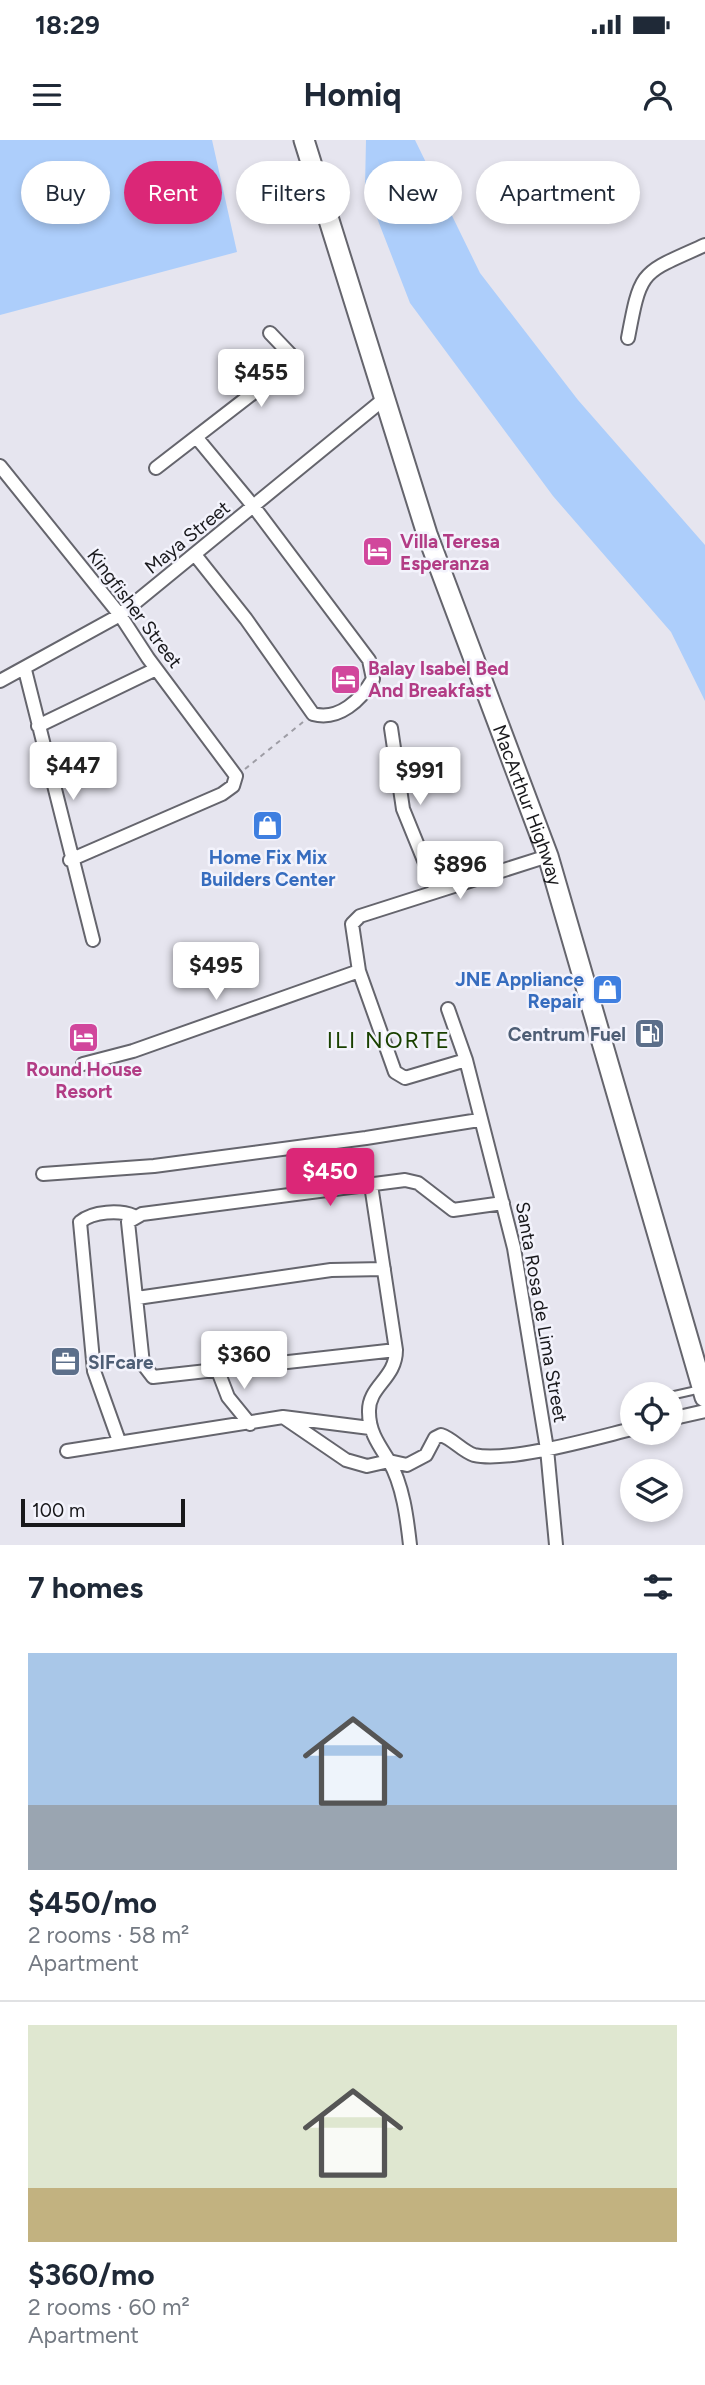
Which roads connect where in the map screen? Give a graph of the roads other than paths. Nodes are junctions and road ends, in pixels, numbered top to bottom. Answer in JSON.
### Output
{"nodes":[{"id":1,"x":304,"y":140,"type":"edge"},
{"id":2,"x":705,"y":245,"type":"edge"},
{"id":3,"x":270,"y":334,"type":"dead end"},
{"id":4,"x":628,"y":338,"type":"dead end"},
{"id":5,"x":384,"y":399,"type":"junction"},
{"id":6,"x":197,"y":438,"type":"junction"},
{"id":7,"x":0,"y":466,"type":"edge"},
{"id":8,"x":156,"y":468,"type":"dead end"},
{"id":9,"x":254,"y":507,"type":"junction"},
{"id":10,"x":195,"y":556,"type":"junction"},
{"id":11,"x":120,"y":615,"type":"junction"},
{"id":12,"x":156,"y":669,"type":"junction"},
{"id":13,"x":25,"y":670,"type":"junction"},
{"id":14,"x":0,"y":681,"type":"edge"},
{"id":15,"x":38,"y":726,"type":"junction"},
{"id":16,"x":391,"y":728,"type":"dead end"},
{"id":17,"x":548,"y":856,"type":"junction"},
{"id":18,"x":71,"y":860,"type":"junction"},
{"id":19,"x":436,"y":890,"type":"junction"},
{"id":20,"x":93,"y":940,"type":"dead end"},
{"id":21,"x":359,"y":971,"type":"junction"},
{"id":22,"x":448,"y":1009,"type":"dead end"},
{"id":23,"x":466,"y":1060,"type":"junction"},
{"id":24,"x":83,"y":1064,"type":"dead end"},
{"id":25,"x":479,"y":1120,"type":"junction"},
{"id":26,"x":43,"y":1174,"type":"dead end"},
{"id":27,"x":371,"y":1185,"type":"junction"},
{"id":28,"x":503,"y":1203,"type":"junction"},
{"id":29,"x":134,"y":1216,"type":"junction"},
{"id":30,"x":384,"y":1269,"type":"junction"},
{"id":31,"x":137,"y":1298,"type":"junction"},
{"id":32,"x":396,"y":1350,"type":"junction"},
{"id":33,"x":218,"y":1371,"type":"junction"},
{"id":34,"x":704,"y":1393,"type":"edge"},
{"id":35,"x":683,"y":1395,"type":"edge"},
{"id":36,"x":705,"y":1411,"type":"edge"},
{"id":37,"x":683,"y":1416,"type":"edge"},
{"id":38,"x":284,"y":1417,"type":"junction"},
{"id":39,"x":250,"y":1424,"type":"junction"},
{"id":40,"x":370,"y":1428,"type":"junction"},
{"id":41,"x":620,"y":1432,"type":"edge"},
{"id":42,"x":119,"y":1441,"type":"junction"},
{"id":43,"x":547,"y":1449,"type":"junction"},
{"id":44,"x":67,"y":1451,"type":"dead end"},
{"id":45,"x":389,"y":1461,"type":"junction"},
{"id":46,"x":410,"y":1545,"type":"edge"},
{"id":47,"x":556,"y":1545,"type":"edge"}],
"edges":[{"from":1,"to":5,"type":"highway","name":"MacArthur Highway"},
{"from":2,"to":4,"type":"street"},
{"from":3,"to":6,"type":"street"},
{"from":5,"to":9,"type":"street","name":"Maya Street"},
{"from":5,"to":17,"type":"highway","name":"MacArthur Highway"},
{"from":6,"to":8,"type":"street"},
{"from":6,"to":9,"type":"street"},
{"from":7,"to":11,"type":"street","name":"Kingfisher Street"},
{"from":9,"to":10,"type":"street","name":"Maya Street"},
{"from":9,"to":10,"type":"street"},
{"from":10,"to":11,"type":"street","name":"Maya Street"},
{"from":11,"to":12,"type":"street","name":"Kingfisher Street"},
{"from":11,"to":13,"type":"street","name":"Maya Street"},
{"from":12,"to":15,"type":"street"},
{"from":12,"to":18,"type":"street","name":"Kingfisher Street"},
{"from":13,"to":14,"type":"street","name":"Maya Street"},
{"from":13,"to":15,"type":"street"},
{"from":15,"to":18,"type":"street"},
{"from":16,"to":19,"type":"street"},
{"from":17,"to":19,"type":"street"},
{"from":17,"to":34,"type":"highway","name":"MacArthur Highway"},
{"from":18,"to":20,"type":"street"},
{"from":19,"to":21,"type":"street"},
{"from":21,"to":23,"type":"street"},
{"from":21,"to":24,"type":"street"},
{"from":22,"to":23,"type":"street","name":"Santa Rosa de Lima Street"},
{"from":23,"to":25,"type":"street","name":"Santa Rosa de Lima Street"},
{"from":25,"to":26,"type":"street"},
{"from":25,"to":28,"type":"street","name":"Santa Rosa de Lima Street"},
{"from":27,"to":28,"type":"street"},
{"from":27,"to":29,"type":"street"},
{"from":27,"to":30,"type":"street"},
{"from":28,"to":43,"type":"street","name":"Santa Rosa de Lima Street"},
{"from":29,"to":31,"type":"street"},
{"from":29,"to":42,"type":"street"},
{"from":30,"to":31,"type":"street"},
{"from":30,"to":32,"type":"street"},
{"from":31,"to":33,"type":"street"},
{"from":32,"to":33,"type":"street"},
{"from":32,"to":40,"type":"street"},
{"from":33,"to":39,"type":"street"},
{"from":34,"to":35,"type":"lane"},
{"from":36,"to":37,"type":"street"},
{"from":38,"to":39,"type":"street"},
{"from":38,"to":40,"type":"street"},
{"from":38,"to":45,"type":"street"},
{"from":39,"to":42,"type":"street"},
{"from":40,"to":45,"type":"street"},
{"from":41,"to":43,"type":"street"},
{"from":42,"to":44,"type":"street"},
{"from":43,"to":45,"type":"street"},
{"from":43,"to":47,"type":"street","name":"Santa Rosa de Lima Street"},
{"from":45,"to":46,"type":"street"}]}
